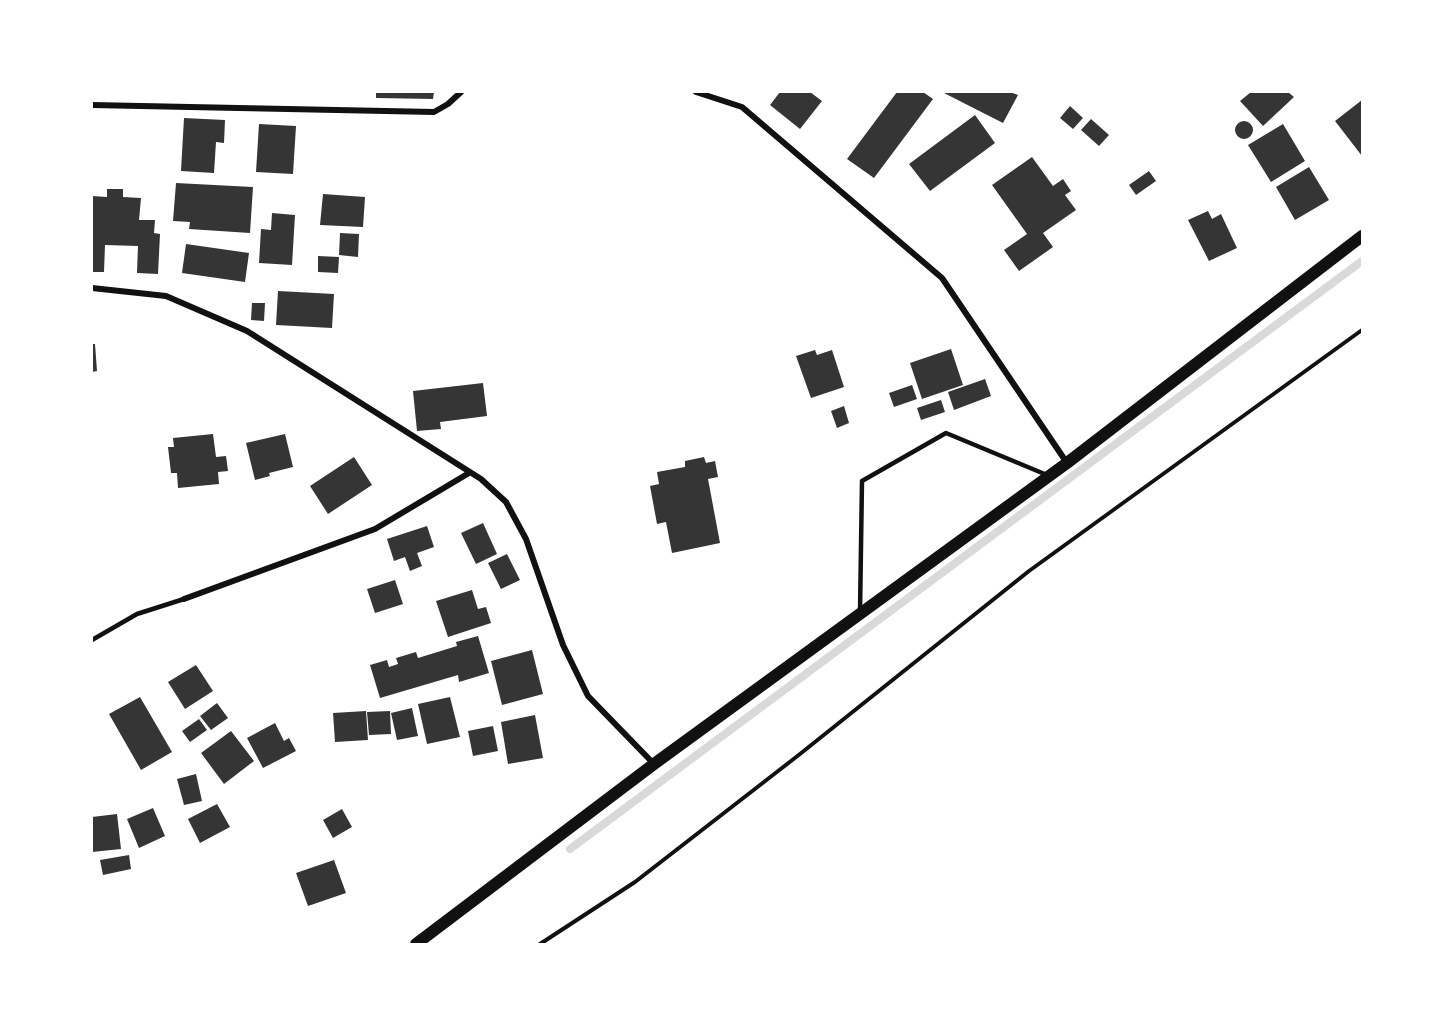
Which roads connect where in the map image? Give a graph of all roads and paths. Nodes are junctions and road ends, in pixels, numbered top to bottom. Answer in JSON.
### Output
{"nodes":[{"id":1,"x":461,"y":92,"type":"edge"},
{"id":2,"x":696,"y":92,"type":"edge"},
{"id":3,"x":92,"y":105,"type":"edge"},
{"id":4,"x":1362,"y":236,"type":"edge"},
{"id":5,"x":92,"y":288,"type":"edge"},
{"id":6,"x":1362,"y":330,"type":"edge"},
{"id":7,"x":1067,"y":463,"type":"junction"},
{"id":8,"x":469,"y":473,"type":"junction"},
{"id":9,"x":1048,"y":476,"type":"junction"},
{"id":10,"x":184,"y":599,"type":"joint"},
{"id":11,"x":860,"y":614,"type":"junction"},
{"id":12,"x":92,"y":640,"type":"edge"},
{"id":13,"x":654,"y":764,"type":"junction"},
{"id":14,"x":416,"y":945,"type":"edge"},
{"id":15,"x":540,"y":945,"type":"edge"}],
"edges":[{"from":1,"to":3,"type":"street"},
{"from":2,"to":7,"type":"street"},
{"from":4,"to":7,"type":"main road"},
{"from":5,"to":8,"type":"street"},
{"from":6,"to":15,"type":"path"},
{"from":7,"to":9,"type":"main road"},
{"from":8,"to":10,"type":"street"},
{"from":8,"to":13,"type":"street"},
{"from":9,"to":11,"type":"main road"},
{"from":9,"to":11,"type":"lane"},
{"from":10,"to":12,"type":"lane"},
{"from":11,"to":13,"type":"main road"},
{"from":13,"to":14,"type":"main road"}]}
